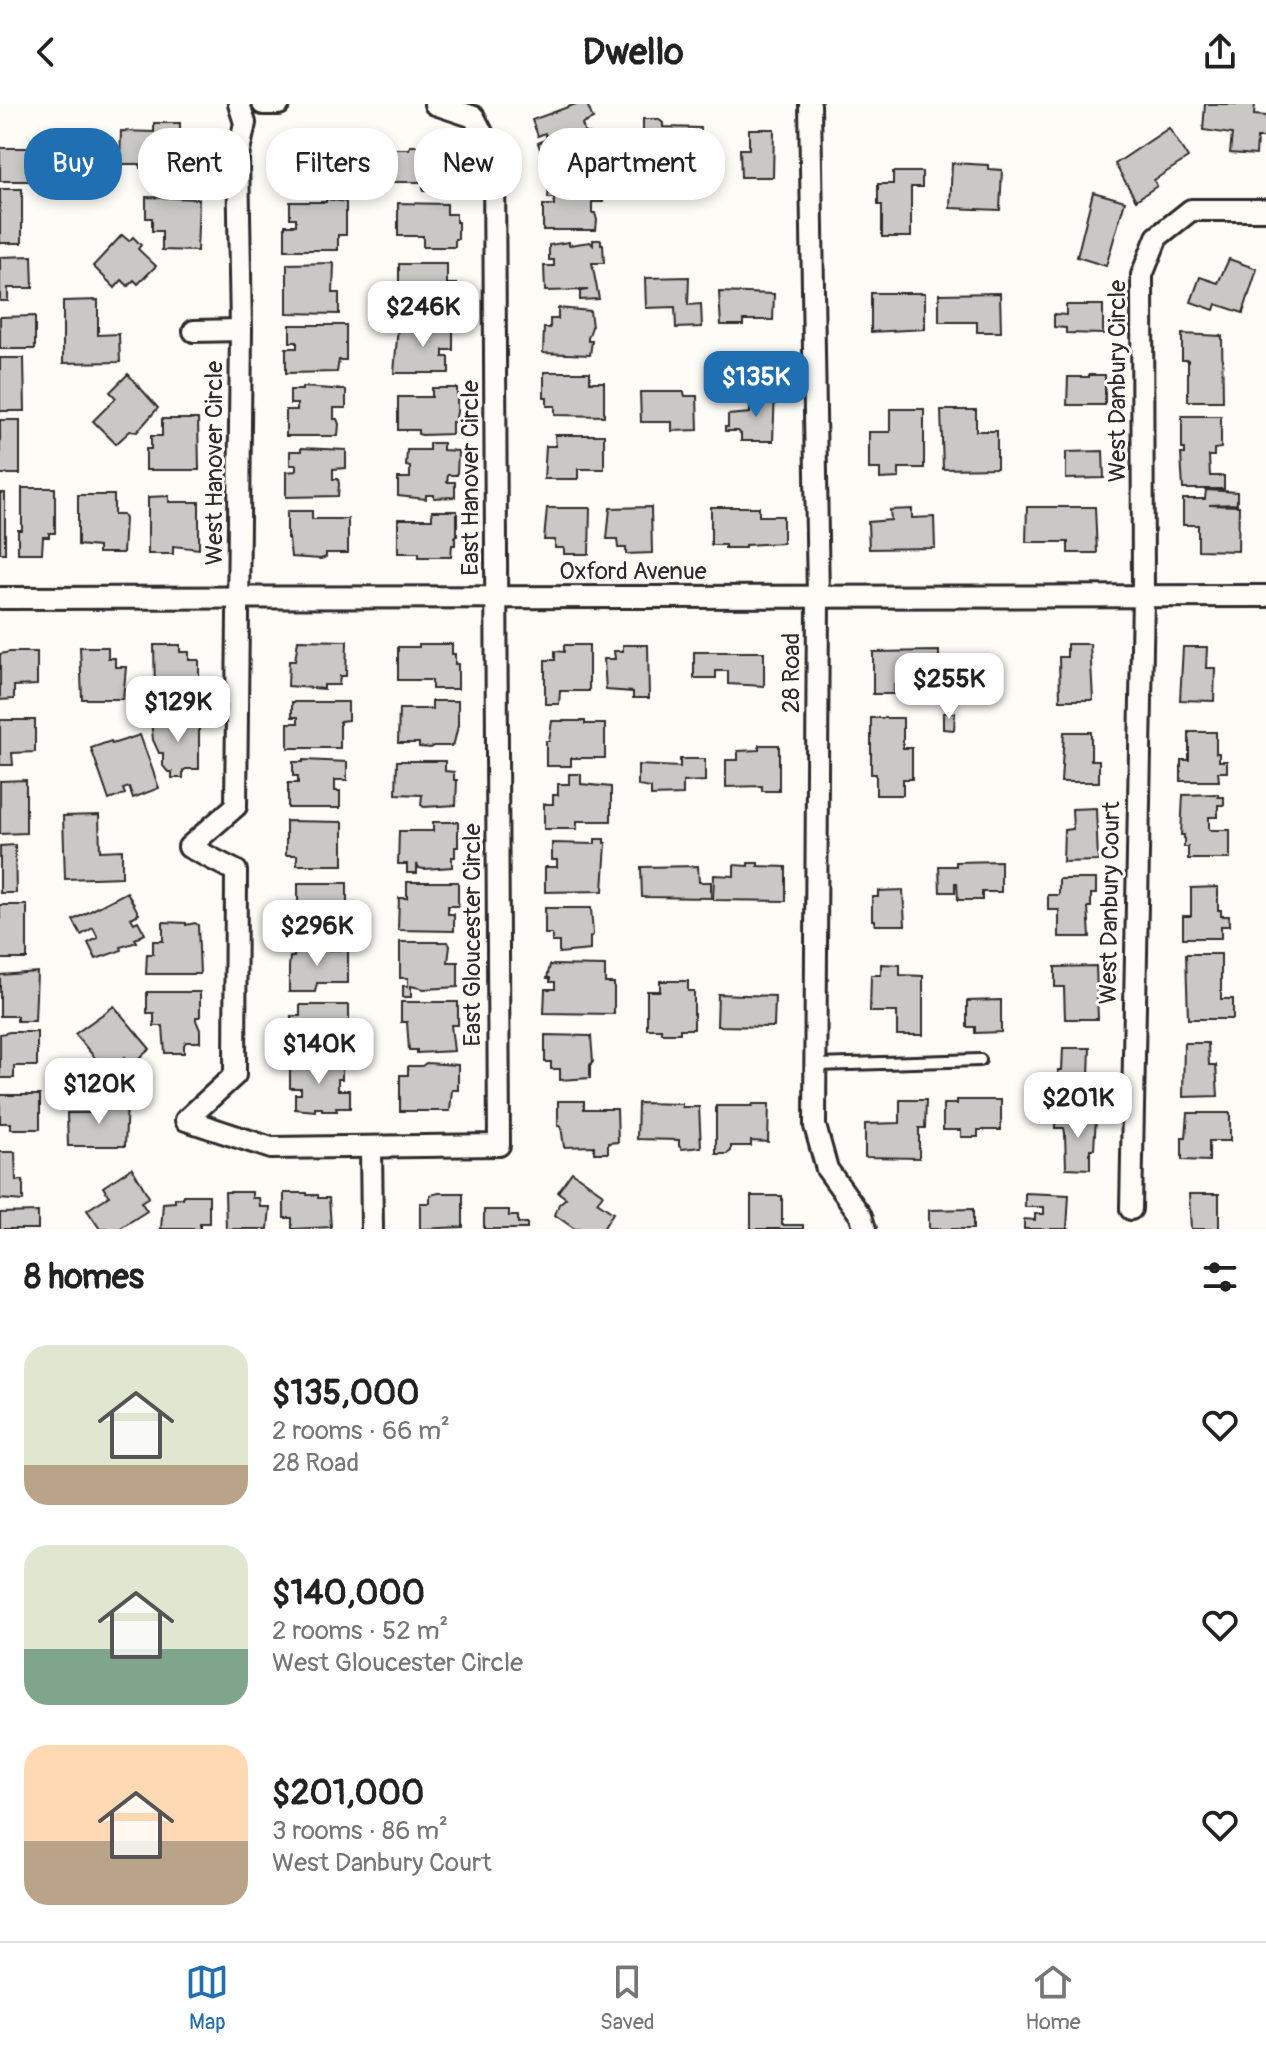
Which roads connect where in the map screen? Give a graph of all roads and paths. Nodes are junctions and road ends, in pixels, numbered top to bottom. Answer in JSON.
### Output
{"nodes":[{"id":1,"x":239,"y":104,"type":"edge"},
{"id":2,"x":263,"y":104,"type":"edge"},
{"id":3,"x":279,"y":104,"type":"edge"},
{"id":4,"x":435,"y":104,"type":"edge"},
{"id":5,"x":810,"y":104,"type":"edge"},
{"id":6,"x":1266,"y":210,"type":"edge"},
{"id":7,"x":241,"y":330,"type":"junction"},
{"id":8,"x":194,"y":331,"type":"dead end"},
{"id":9,"x":239,"y":596,"type":"junction"},
{"id":10,"x":496,"y":596,"type":"junction"},
{"id":11,"x":1266,"y":596,"type":"edge"},
{"id":12,"x":0,"y":598,"type":"edge"},
{"id":13,"x":818,"y":598,"type":"junction"},
{"id":14,"x":1143,"y":598,"type":"junction"},
{"id":15,"x":980,"y":1060,"type":"dead end"},
{"id":16,"x":817,"y":1065,"type":"junction"},
{"id":17,"x":371,"y":1148,"type":"junction"},
{"id":18,"x":1131,"y":1209,"type":"dead end"},
{"id":19,"x":372,"y":1229,"type":"edge"},
{"id":20,"x":865,"y":1229,"type":"edge"}],
"edges":[{"from":1,"to":7,"type":"street","name":"West Hanover Circle"},
{"from":2,"to":3,"type":"street"},
{"from":4,"to":10,"type":"street","name":"East Hanover Circle"},
{"from":5,"to":13,"type":"street","name":"28 Road"},
{"from":6,"to":14,"type":"street","name":"West Danbury Circle"},
{"from":7,"to":8,"type":"street","name":"West Hanover Circle"},
{"from":7,"to":9,"type":"street","name":"West Hanover Circle"},
{"from":9,"to":10,"type":"street","name":"Oxford Avenue"},
{"from":9,"to":12,"type":"street","name":"Oxford Avenue"},
{"from":9,"to":17,"type":"street","name":"West Hanover Circle"},
{"from":10,"to":13,"type":"street","name":"Oxford Avenue"},
{"from":10,"to":17,"type":"street","name":"East Gloucester Circle"},
{"from":11,"to":14,"type":"street","name":"Oxford Avenue"},
{"from":13,"to":14,"type":"street","name":"Oxford Avenue"},
{"from":13,"to":16,"type":"street","name":"28 Road"},
{"from":14,"to":18,"type":"street","name":"West Danbury Court"},
{"from":15,"to":16,"type":"lane"},
{"from":16,"to":20,"type":"street","name":"28 Road"},
{"from":17,"to":19,"type":"street"}]}
